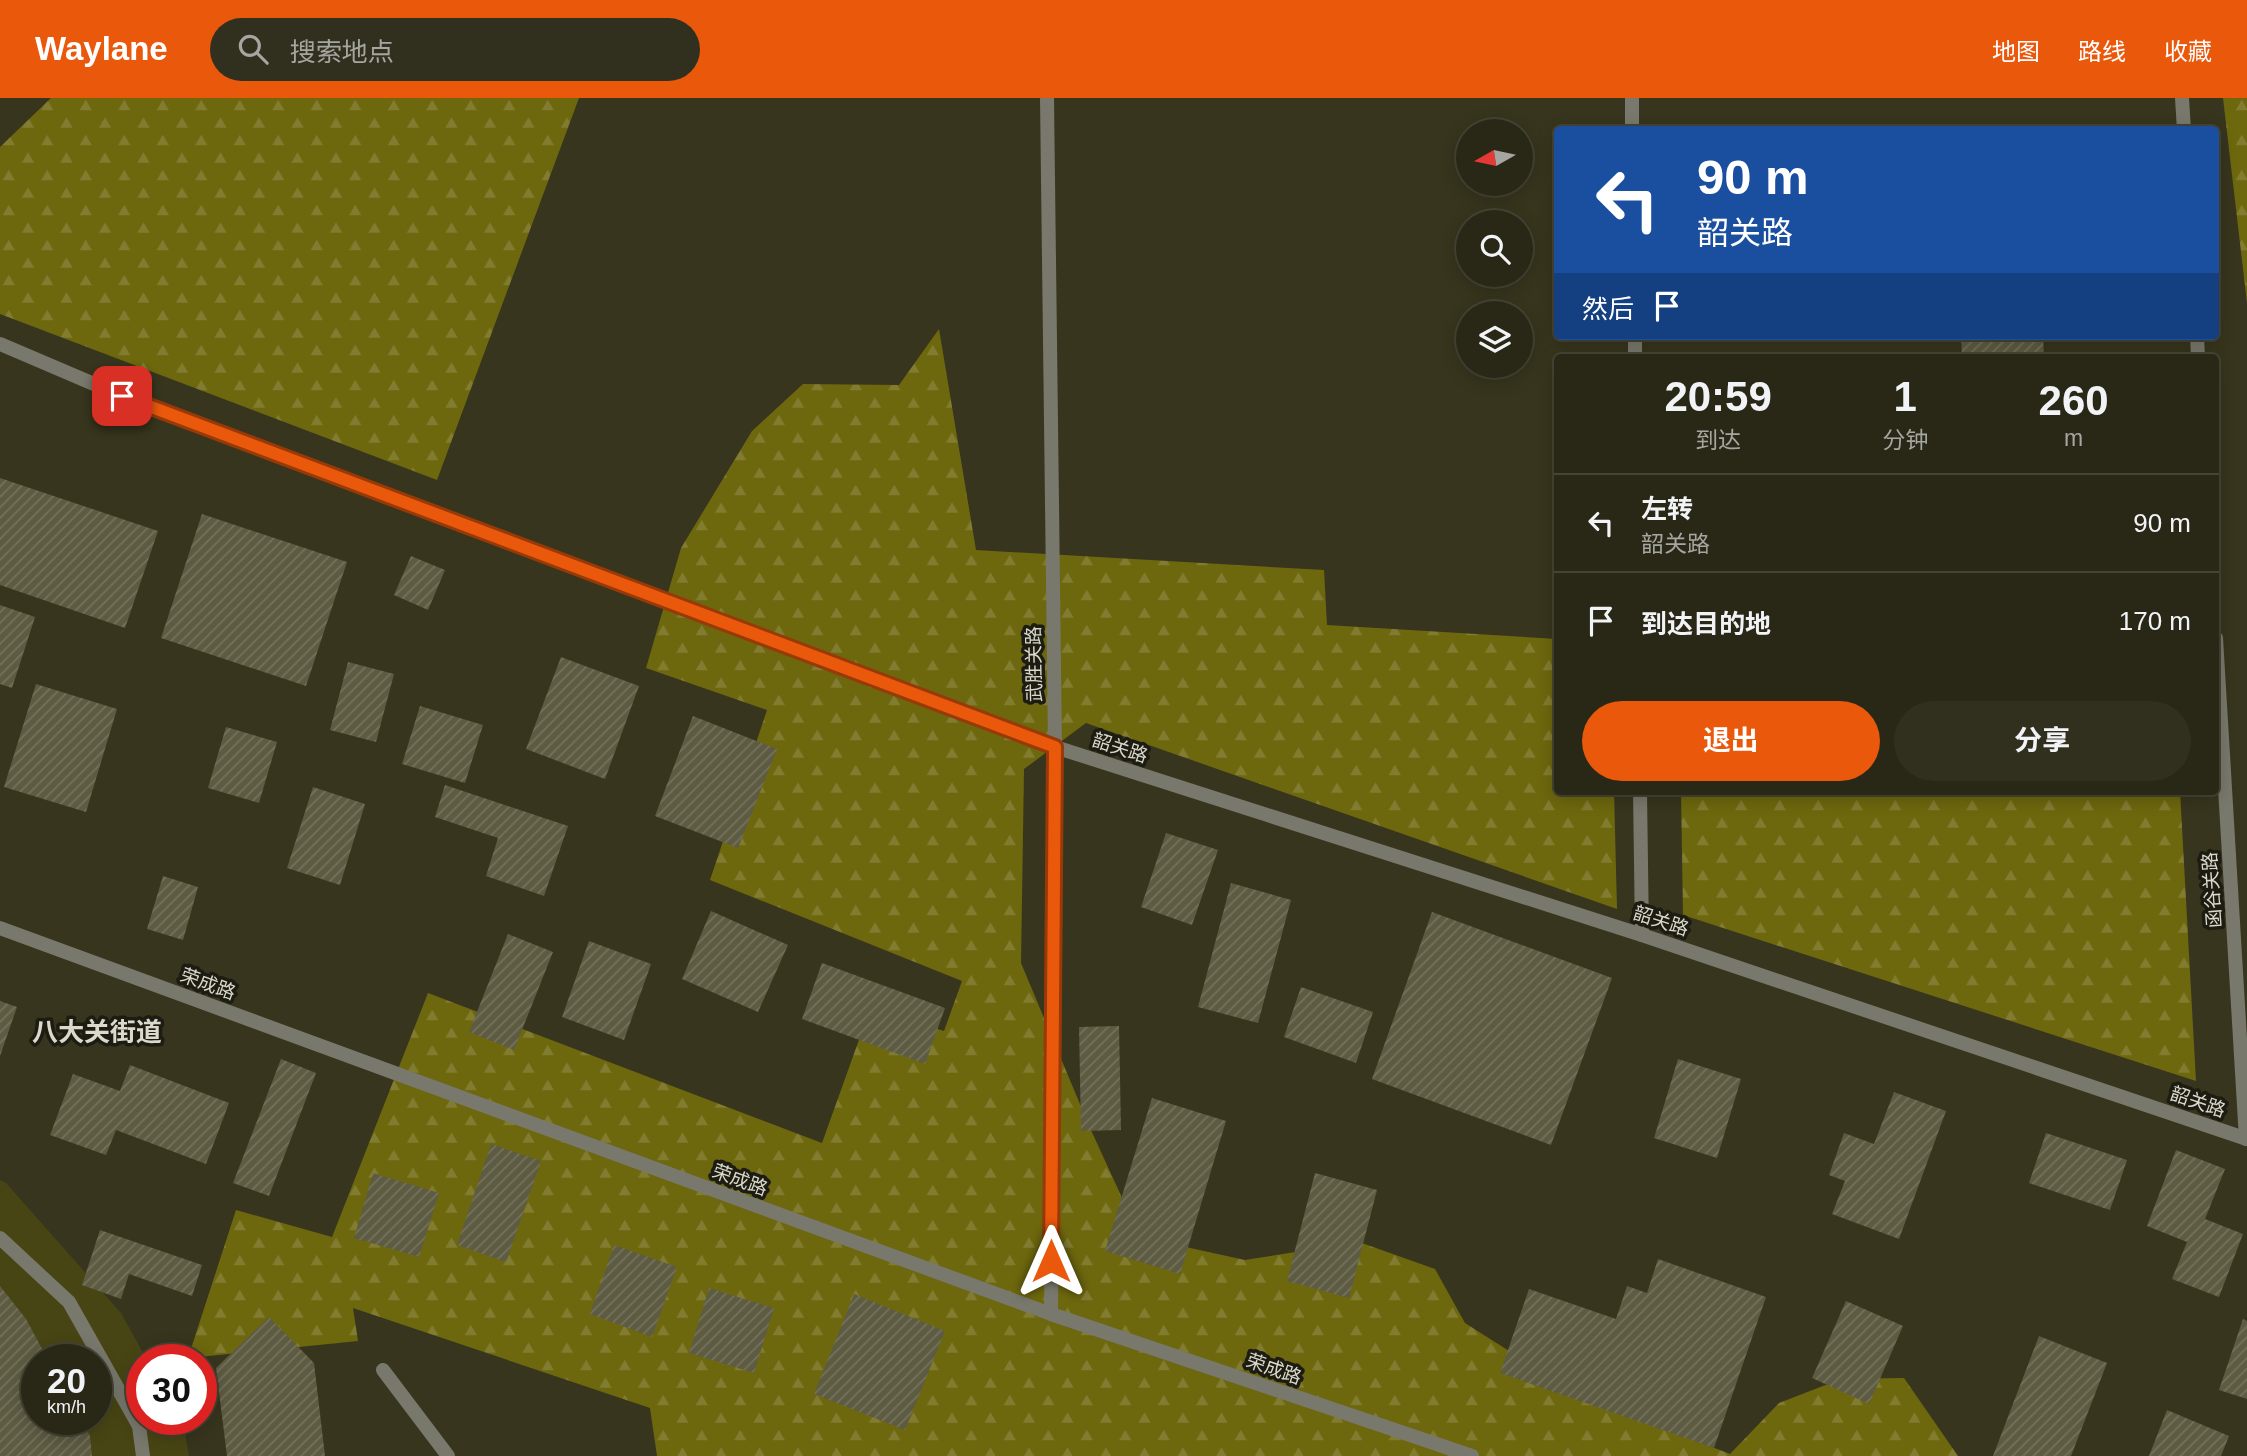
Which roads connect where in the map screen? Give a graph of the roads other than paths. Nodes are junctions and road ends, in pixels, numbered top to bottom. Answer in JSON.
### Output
{"nodes":[{"id":1,"x":1047,"y":98,"type":"edge"},
{"id":2,"x":1632,"y":98,"type":"edge"},
{"id":3,"x":2182,"y":98,"type":"edge"},
{"id":4,"x":1632,"y":126,"type":"edge"},
{"id":5,"x":2184,"y":126,"type":"edge"},
{"id":6,"x":0,"y":344,"type":"edge"},
{"id":7,"x":2219,"y":686,"type":"edge"},
{"id":8,"x":1055,"y":747,"type":"junction"},
{"id":9,"x":1640,"y":795,"type":"edge"},
{"id":10,"x":0,"y":928,"type":"edge"},
{"id":11,"x":1642,"y":935,"type":"junction"},
{"id":12,"x":2247,"y":1139,"type":"edge"},
{"id":13,"x":0,"y":1238,"type":"edge"},
{"id":14,"x":1051,"y":1314,"type":"junction"},
{"id":15,"x":383,"y":1370,"type":"dead end"},
{"id":16,"x":143,"y":1456,"type":"edge"},
{"id":17,"x":448,"y":1456,"type":"edge"},
{"id":18,"x":1472,"y":1456,"type":"edge"}],
"edges":[{"from":1,"to":8,"type":"street","name":"武胜关路"},
{"from":2,"to":4,"type":"street"},
{"from":3,"to":5,"type":"street"},
{"from":6,"to":8,"type":"street","name":"韶关路"},
{"from":7,"to":12,"type":"street","name":"函谷关路"},
{"from":8,"to":11,"type":"street","name":"韶关路"},
{"from":8,"to":14,"type":"street","name":"武胜关路"},
{"from":9,"to":11,"type":"street"},
{"from":10,"to":14,"type":"street","name":"荣成路"},
{"from":11,"to":12,"type":"street","name":"韶关路"},
{"from":13,"to":16,"type":"street"},
{"from":14,"to":18,"type":"street","name":"荣成路"},
{"from":15,"to":17,"type":"street"}]}
